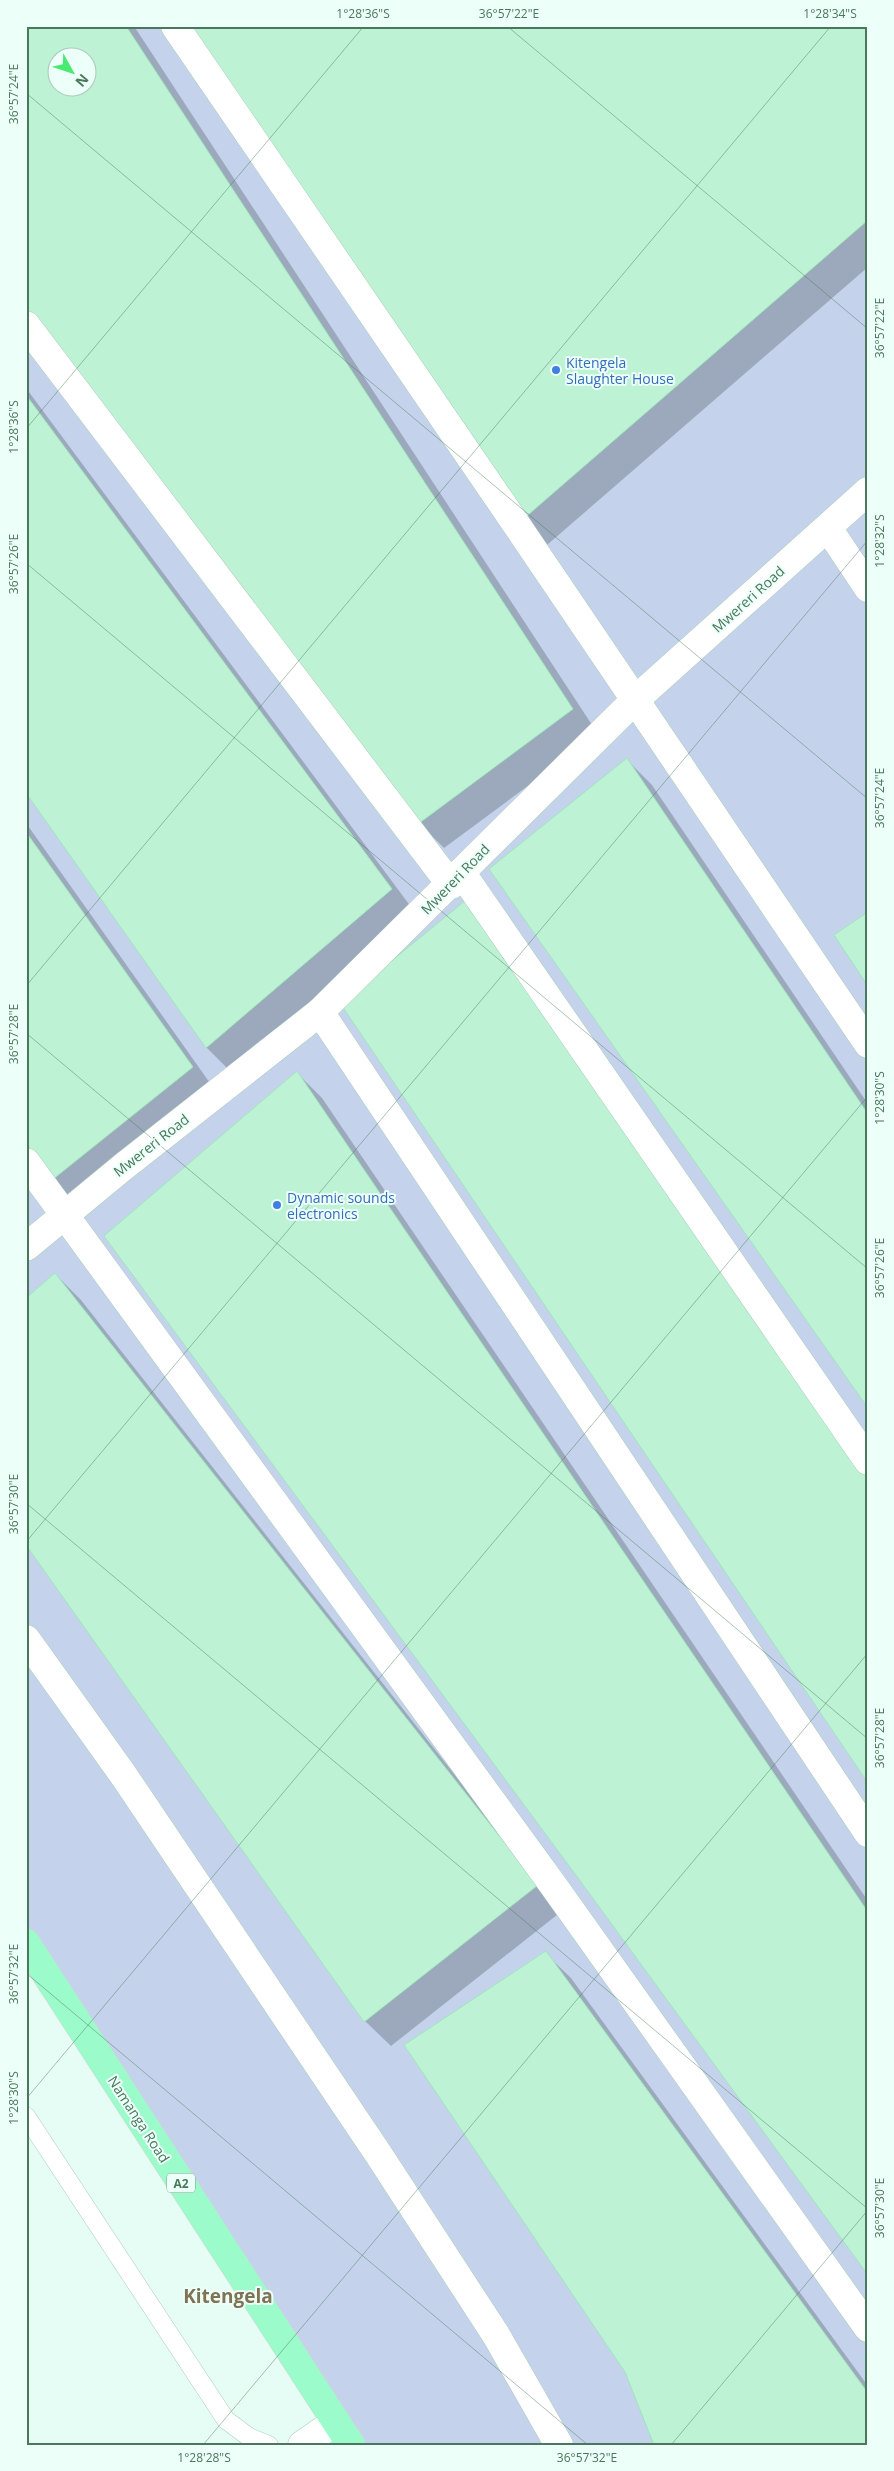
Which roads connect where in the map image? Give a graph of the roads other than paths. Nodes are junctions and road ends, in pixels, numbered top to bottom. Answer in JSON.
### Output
{"nodes":[{"id":1,"x":175,"y":26,"type":"edge"},
{"id":2,"x":26,"y":325,"type":"edge"},
{"id":3,"x":868,"y":491,"type":"edge"},
{"id":4,"x":828,"y":528,"type":"junction"},
{"id":5,"x":868,"y":588,"type":"edge"},
{"id":6,"x":635,"y":700,"type":"junction"},
{"id":7,"x":456,"y":878,"type":"junction"},
{"id":8,"x":320,"y":1012,"type":"junction"},
{"id":9,"x":868,"y":1044,"type":"edge"},
{"id":10,"x":26,"y":1162,"type":"edge"},
{"id":11,"x":65,"y":1214,"type":"junction"},
{"id":12,"x":26,"y":1247,"type":"edge"},
{"id":13,"x":868,"y":1461,"type":"edge"},
{"id":14,"x":26,"y":1639,"type":"edge"},
{"id":15,"x":868,"y":1833,"type":"edge"},
{"id":16,"x":26,"y":1943,"type":"edge"},
{"id":17,"x":26,"y":2116,"type":"edge"},
{"id":18,"x":868,"y":2328,"type":"edge"},
{"id":19,"x":335,"y":2422,"type":"junction"},
{"id":20,"x":269,"y":2445,"type":"edge"},
{"id":21,"x":302,"y":2445,"type":"edge"},
{"id":22,"x":351,"y":2445,"type":"edge"},
{"id":23,"x":559,"y":2445,"type":"edge"}],
"edges":[{"from":1,"to":6,"type":"street"},
{"from":2,"to":7,"type":"street"},
{"from":3,"to":4,"type":"street","name":"Mwereri Road"},
{"from":4,"to":5,"type":"street"},
{"from":4,"to":6,"type":"street","name":"Mwereri Road"},
{"from":6,"to":7,"type":"street","name":"Mwereri Road"},
{"from":6,"to":9,"type":"street"},
{"from":7,"to":8,"type":"street","name":"Mwereri Road"},
{"from":7,"to":13,"type":"street"},
{"from":8,"to":11,"type":"street","name":"Mwereri Road"},
{"from":8,"to":15,"type":"street"},
{"from":10,"to":11,"type":"street"},
{"from":11,"to":12,"type":"street","name":"Mwereri Road"},
{"from":11,"to":18,"type":"street"},
{"from":14,"to":23,"type":"street"},
{"from":16,"to":19,"type":"highway","name":"Namanga Road","number":"A2"},
{"from":17,"to":20,"type":"lane"},
{"from":19,"to":21,"type":"street"},
{"from":19,"to":22,"type":"highway","name":"Namanga Road","number":"A2"}]}
